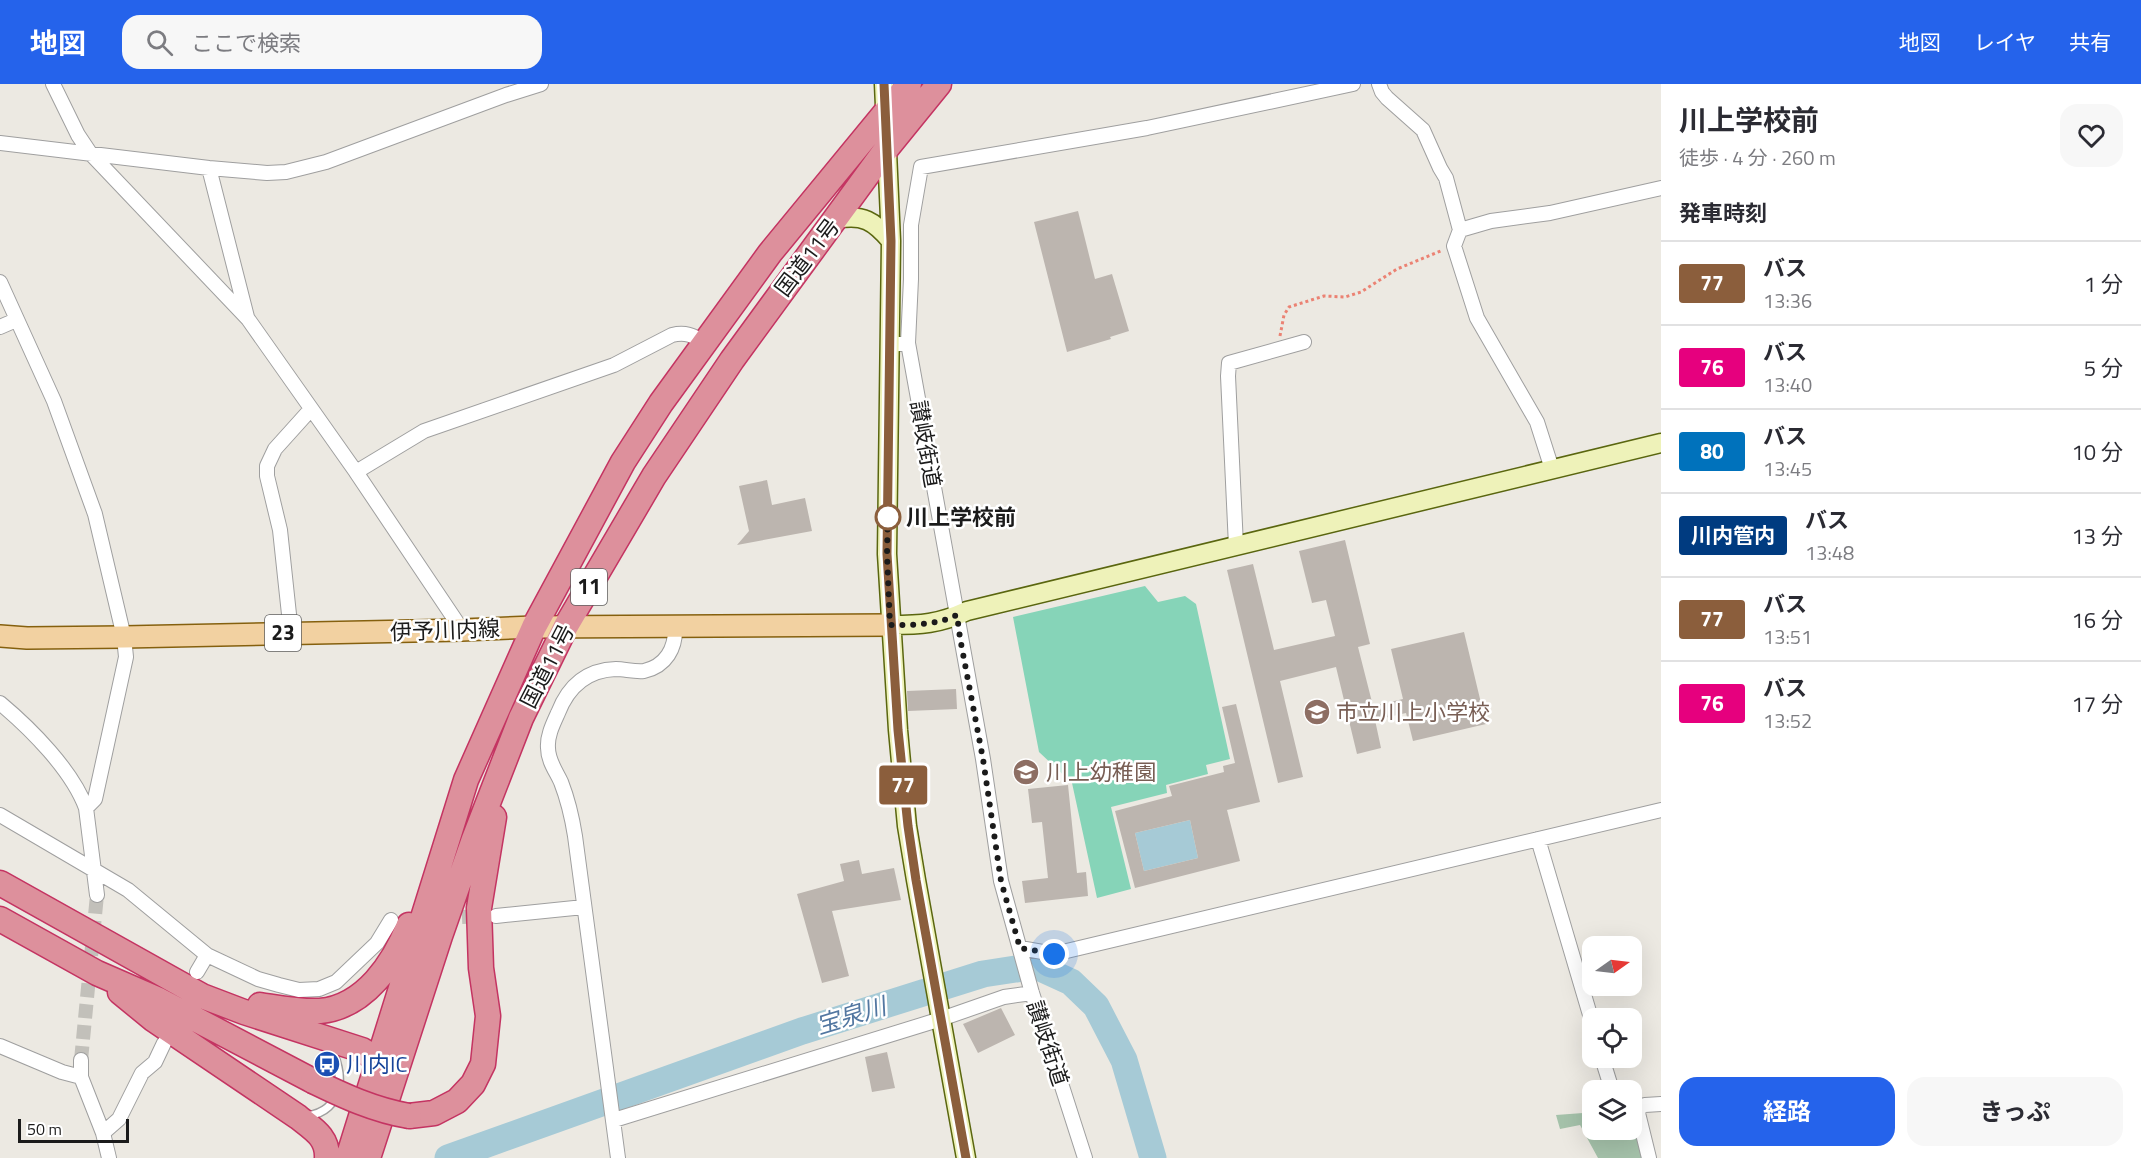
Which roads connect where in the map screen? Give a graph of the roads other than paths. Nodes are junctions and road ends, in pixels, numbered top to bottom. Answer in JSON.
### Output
{"nodes":[{"id":1,"x":54,"y":84,"type":"edge"},
{"id":2,"x":541,"y":84,"type":"edge"},
{"id":3,"x":884,"y":84,"type":"edge"},
{"id":4,"x":909,"y":84,"type":"edge"},
{"id":5,"x":939,"y":84,"type":"edge"},
{"id":6,"x":1353,"y":84,"type":"edge"},
{"id":7,"x":1379,"y":84,"type":"edge"},
{"id":8,"x":886,"y":112,"type":"junction"},
{"id":9,"x":0,"y":143,"type":"edge"},
{"id":10,"x":887,"y":148,"type":"junction"},
{"id":11,"x":90,"y":153,"type":"junction"},
{"id":12,"x":209,"y":168,"type":"junction"},
{"id":13,"x":1661,"y":188,"type":"edge"},
{"id":14,"x":837,"y":219,"type":"junction"},
{"id":15,"x":1460,"y":230,"type":"junction"},
{"id":16,"x":891,"y":241,"type":"junction"},
{"id":17,"x":0,"y":282,"type":"edge"},
{"id":18,"x":248,"y":319,"type":"junction"},
{"id":19,"x":16,"y":320,"type":"junction"},
{"id":20,"x":0,"y":327,"type":"edge"},
{"id":21,"x":704,"y":342,"type":"junction"},
{"id":22,"x":1304,"y":342,"type":"dead end"},
{"id":23,"x":899,"y":344,"type":"junction"},
{"id":24,"x":310,"y":409,"type":"junction"},
{"id":25,"x":1661,"y":443,"type":"edge"},
{"id":26,"x":1552,"y":469,"type":"junction"},
{"id":27,"x":356,"y":472,"type":"junction"},
{"id":28,"x":1236,"y":546,"type":"junction"},
{"id":29,"x":957,"y":615,"type":"junction"},
{"id":30,"x":890,"y":625,"type":"junction"},
{"id":31,"x":566,"y":626,"type":"junction"},
{"id":32,"x":534,"y":627,"type":"junction"},
{"id":33,"x":675,"y":627,"type":"junction"},
{"id":34,"x":462,"y":630,"type":"junction"},
{"id":35,"x":291,"y":633,"type":"junction"},
{"id":36,"x":0,"y":636,"type":"edge"},
{"id":37,"x":124,"y":637,"type":"junction"},
{"id":38,"x":0,"y":703,"type":"edge"},
{"id":39,"x":466,"y":780,"type":"junction"},
{"id":40,"x":495,"y":788,"type":"junction"},
{"id":41,"x":86,"y":808,"type":"junction"},
{"id":42,"x":1661,"y":810,"type":"edge"},
{"id":43,"x":0,"y":815,"type":"edge"},
{"id":44,"x":1538,"y":839,"type":"junction"},
{"id":45,"x":94,"y":869,"type":"junction"},
{"id":46,"x":0,"y":883,"type":"edge"},
{"id":47,"x":97,"y":896,"type":"tunnel mouth"},
{"id":48,"x":584,"y":907,"type":"junction"},
{"id":49,"x":496,"y":916,"type":"tunnel mouth"},
{"id":50,"x":0,"y":919,"type":"edge"},
{"id":51,"x":391,"y":920,"type":"dead end"},
{"id":52,"x":1021,"y":952,"type":"junction"},
{"id":53,"x":207,"y":955,"type":"junction"},
{"id":54,"x":197,"y":972,"type":"dead end"},
{"id":55,"x":97,"y":973,"type":"junction"},
{"id":56,"x":1032,"y":991,"type":"junction"},
{"id":57,"x":202,"y":996,"type":"junction"},
{"id":58,"x":1588,"y":1008,"type":"edge"},
{"id":59,"x":940,"y":1014,"type":"junction"},
{"id":60,"x":319,"y":1035,"type":"junction"},
{"id":61,"x":164,"y":1043,"type":"dead end"},
{"id":62,"x":0,"y":1046,"type":"edge"},
{"id":63,"x":81,"y":1060,"type":"tunnel mouth"},
{"id":64,"x":378,"y":1060,"type":"junction"},
{"id":65,"x":81,"y":1077,"type":"junction"},
{"id":66,"x":388,"y":1098,"type":"junction"},
{"id":67,"x":1661,"y":1104,"type":"edge"},
{"id":68,"x":1642,"y":1106,"type":"edge"},
{"id":69,"x":298,"y":1117,"type":"junction"},
{"id":70,"x":613,"y":1117,"type":"junction"},
{"id":71,"x":103,"y":1133,"type":"junction"},
{"id":72,"x":1642,"y":1135,"type":"edge"},
{"id":73,"x":109,"y":1158,"type":"edge"},
{"id":74,"x":327,"y":1158,"type":"edge"},
{"id":75,"x":348,"y":1158,"type":"edge"},
{"id":76,"x":368,"y":1158,"type":"edge"},
{"id":77,"x":618,"y":1158,"type":"edge"},
{"id":78,"x":966,"y":1158,"type":"edge"},
{"id":79,"x":1085,"y":1158,"type":"edge"},
{"id":80,"x":1649,"y":1158,"type":"edge"}],
"edges":[{"from":1,"to":11,"type":"street"},
{"from":2,"to":12,"type":"street"},
{"from":3,"to":8,"type":"main road"},
{"from":4,"to":8,"type":"highway","name":"国道11号","number":"11"},
{"from":5,"to":10,"type":"highway","name":"国道11号","number":"11"},
{"from":6,"to":23,"type":"street","name":"讃岐街道"},
{"from":7,"to":15,"type":"street"},
{"from":8,"to":10,"type":"main road"},
{"from":8,"to":21,"type":"highway","name":"国道11号","number":"11"},
{"from":9,"to":11,"type":"street"},
{"from":10,"to":14,"type":"highway","name":"国道11号","number":"11"},
{"from":10,"to":16,"type":"main road"},
{"from":11,"to":12,"type":"street"},
{"from":11,"to":18,"type":"street"},
{"from":12,"to":18,"type":"street"},
{"from":13,"to":15,"type":"street"},
{"from":14,"to":16,"type":"main road"},
{"from":14,"to":31,"type":"highway","name":"国道11号","number":"11"},
{"from":15,"to":26,"type":"street"},
{"from":16,"to":23,"type":"main road"},
{"from":17,"to":19,"type":"street"},
{"from":18,"to":24,"type":"street"},
{"from":19,"to":20,"type":"street"},
{"from":19,"to":37,"type":"street"},
{"from":21,"to":27,"type":"street"},
{"from":21,"to":32,"type":"highway","name":"国道11号","number":"11"},
{"from":22,"to":28,"type":"street"},
{"from":23,"to":29,"type":"street","name":"讃岐街道"},
{"from":23,"to":30,"type":"main road"},
{"from":24,"to":27,"type":"street"},
{"from":24,"to":35,"type":"street"},
{"from":25,"to":26,"type":"main road"},
{"from":26,"to":28,"type":"main road"},
{"from":27,"to":34,"type":"street"},
{"from":28,"to":29,"type":"main road"},
{"from":29,"to":30,"type":"main road"},
{"from":29,"to":52,"type":"street","name":"讃岐街道"},
{"from":30,"to":33,"type":"main road","name":"伊予川内線","number":"23"},
{"from":30,"to":59,"type":"main road"},
{"from":31,"to":32,"type":"main road","name":"伊予川内線","number":"23"},
{"from":31,"to":33,"type":"main road","name":"伊予川内線","number":"23"},
{"from":31,"to":40,"type":"highway","name":"国道11号","number":"11"},
{"from":32,"to":34,"type":"main road","name":"伊予川内線","number":"23"},
{"from":32,"to":39,"type":"highway","name":"国道11号","number":"11"},
{"from":33,"to":48,"type":"street"},
{"from":34,"to":35,"type":"main road","name":"伊予川内線","number":"23"},
{"from":35,"to":37,"type":"main road","name":"伊予川内線","number":"23"},
{"from":36,"to":37,"type":"main road","name":"伊予川内線","number":"23"},
{"from":37,"to":41,"type":"street"},
{"from":38,"to":41,"type":"street"},
{"from":39,"to":57,"type":"highway"},
{"from":39,"to":64,"type":"highway","name":"国道11号","number":"11"},
{"from":40,"to":55,"type":"highway","bridge":true},
{"from":40,"to":66,"type":"highway","name":"国道11号","number":"11"},
{"from":41,"to":45,"type":"street"},
{"from":42,"to":44,"type":"street"},
{"from":43,"to":45,"type":"street"},
{"from":44,"to":52,"type":"street"},
{"from":44,"to":58,"type":"street"},
{"from":45,"to":47,"type":"street"},
{"from":45,"to":53,"type":"street"},
{"from":46,"to":57,"type":"highway"},
{"from":48,"to":49,"type":"street"},
{"from":48,"to":70,"type":"street"},
{"from":50,"to":55,"type":"highway"},
{"from":51,"to":53,"type":"street"},
{"from":52,"to":56,"type":"street","name":"讃岐街道"},
{"from":53,"to":54,"type":"street"},
{"from":55,"to":69,"type":"highway"},
{"from":56,"to":59,"type":"street"},
{"from":56,"to":79,"type":"street","name":"讃岐街道"},
{"from":57,"to":60,"type":"highway"},
{"from":59,"to":70,"type":"street"},
{"from":59,"to":78,"type":"main road"},
{"from":60,"to":64,"type":"highway"},
{"from":60,"to":69,"type":"lane"},
{"from":61,"to":71,"type":"street"},
{"from":62,"to":65,"type":"street"},
{"from":63,"to":65,"type":"street"},
{"from":64,"to":66,"type":"highway"},
{"from":64,"to":75,"type":"highway","name":"国道11号","number":"11"},
{"from":65,"to":71,"type":"street"},
{"from":66,"to":76,"type":"highway","name":"国道11号","number":"11"},
{"from":67,"to":68,"type":"street"},
{"from":69,"to":74,"type":"highway"},
{"from":70,"to":77,"type":"street"},
{"from":71,"to":73,"type":"street"},
{"from":72,"to":80,"type":"street"}]}
